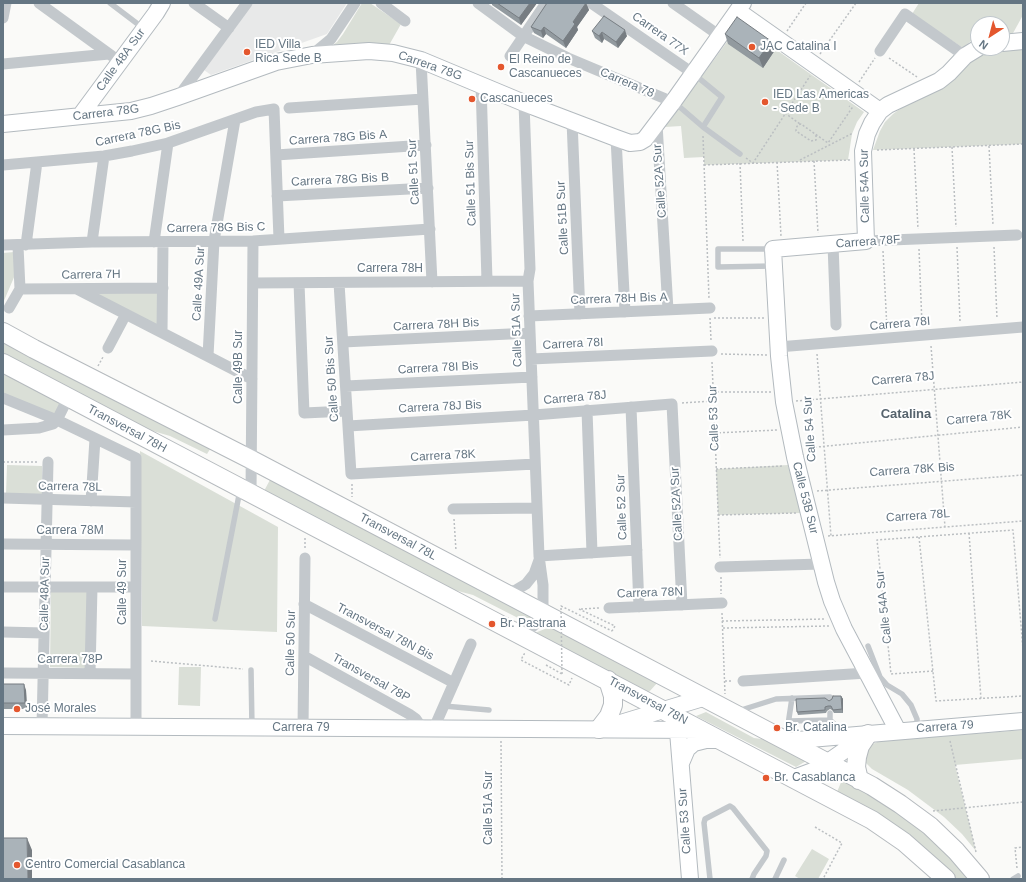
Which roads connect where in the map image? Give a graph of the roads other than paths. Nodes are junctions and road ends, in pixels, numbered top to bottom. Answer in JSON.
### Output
{"nodes":[{"id":1,"x":6,"y":3,"type":"edge"},
{"id":2,"x":39,"y":3,"type":"edge"},
{"id":3,"x":110,"y":3,"type":"edge"},
{"id":4,"x":162,"y":3,"type":"edge"},
{"id":5,"x":194,"y":3,"type":"edge"},
{"id":6,"x":247,"y":3,"type":"edge"},
{"id":7,"x":355,"y":3,"type":"edge"},
{"id":8,"x":381,"y":3,"type":"edge"},
{"id":9,"x":478,"y":3,"type":"edge"},
{"id":10,"x":546,"y":3,"type":"edge"},
{"id":11,"x":591,"y":3,"type":"edge"},
{"id":12,"x":673,"y":3,"type":"edge"},
{"id":13,"x":740,"y":7,"type":"edge"},
{"id":14,"x":3,"y":18,"type":"edge"},
{"id":15,"x":405,"y":21,"type":"dead end"},
{"id":16,"x":229,"y":28,"type":"junction"},
{"id":17,"x":144,"y":29,"type":"junction"},
{"id":18,"x":523,"y":36,"type":"junction"},
{"id":19,"x":720,"y":36,"type":"junction"},
{"id":20,"x":1022,"y":38,"type":"edge"},
{"id":21,"x":1010,"y":41,"type":"edge"},
{"id":22,"x":880,"y":51,"type":"road end"},
{"id":23,"x":970,"y":51,"type":"edge"},
{"id":24,"x":970,"y":53,"type":"edge"},
{"id":25,"x":312,"y":55,"type":"junction"},
{"id":26,"x":510,"y":56,"type":"dead end"},
{"id":27,"x":115,"y":58,"type":"junction"},
{"id":28,"x":421,"y":60,"type":"junction"},
{"id":29,"x":3,"y":64,"type":"edge"},
{"id":30,"x":694,"y":74,"type":"junction"},
{"id":31,"x":481,"y":84,"type":"junction"},
{"id":32,"x":178,"y":98,"type":"junction"},
{"id":33,"x":423,"y":99,"type":"junction"},
{"id":34,"x":674,"y":102,"type":"junction"},
{"id":35,"x":524,"y":103,"type":"junction"},
{"id":36,"x":289,"y":108,"type":"dead end"},
{"id":37,"x":274,"y":110,"type":"joint"},
{"id":38,"x":80,"y":116,"type":"junction"},
{"id":39,"x":876,"y":117,"type":"junction"},
{"id":40,"x":235,"y":120,"type":"junction"},
{"id":41,"x":572,"y":121,"type":"junction"},
{"id":42,"x":3,"y":124,"type":"edge"},
{"id":43,"x":657,"y":124,"type":"junction"},
{"id":44,"x":703,"y":127,"type":"junction"},
{"id":45,"x":616,"y":138,"type":"junction"},
{"id":46,"x":640,"y":142,"type":"joint"},
{"id":47,"x":168,"y":143,"type":"junction"},
{"id":48,"x":426,"y":145,"type":"junction"},
{"id":49,"x":740,"y":154,"type":"dead end"},
{"id":50,"x":276,"y":155,"type":"junction"},
{"id":51,"x":104,"y":156,"type":"junction"},
{"id":52,"x":37,"y":162,"type":"junction"},
{"id":53,"x":3,"y":165,"type":"edge"},
{"id":54,"x":428,"y":188,"type":"junction"},
{"id":55,"x":277,"y":196,"type":"junction"},
{"id":56,"x":430,"y":229,"type":"junction"},
{"id":57,"x":1018,"y":235,"type":"dead end"},
{"id":58,"x":279,"y":240,"type":"junction"},
{"id":59,"x":214,"y":241,"type":"junction"},
{"id":60,"x":253,"y":241,"type":"junction"},
{"id":61,"x":866,"y":241,"type":"junction"},
{"id":62,"x":92,"y":242,"type":"junction"},
{"id":63,"x":159,"y":242,"type":"junction"},
{"id":64,"x":826,"y":244,"type":"junction"},
{"id":65,"x":3,"y":245,"type":"edge"},
{"id":66,"x":22,"y":245,"type":"junction"},
{"id":67,"x":777,"y":248,"type":"junction"},
{"id":68,"x":774,"y":266,"type":"junction"},
{"id":69,"x":487,"y":281,"type":"junction"},
{"id":70,"x":528,"y":281,"type":"junction"},
{"id":71,"x":339,"y":282,"type":"junction"},
{"id":72,"x":432,"y":282,"type":"junction"},
{"id":73,"x":252,"y":283,"type":"junction"},
{"id":74,"x":299,"y":283,"type":"junction"},
{"id":75,"x":77,"y":288,"type":"junction"},
{"id":76,"x":163,"y":288,"type":"junction"},
{"id":77,"x":20,"y":289,"type":"junction"},
{"id":78,"x":9,"y":308,"type":"dead end"},
{"id":79,"x":668,"y":310,"type":"junction"},
{"id":80,"x":625,"y":312,"type":"junction"},
{"id":81,"x":710,"y":313,"type":"road end"},
{"id":82,"x":126,"y":314,"type":"junction"},
{"id":83,"x":580,"y":314,"type":"junction"},
{"id":84,"x":529,"y":316,"type":"junction"},
{"id":85,"x":836,"y":325,"type":"dead end"},
{"id":86,"x":1023,"y":327,"type":"edge"},
{"id":87,"x":3,"y":332,"type":"edge"},
{"id":88,"x":162,"y":332,"type":"junction"},
{"id":89,"x":530,"y":334,"type":"junction"},
{"id":90,"x":343,"y":342,"type":"junction"},
{"id":91,"x":108,"y":348,"type":"road end"},
{"id":92,"x":779,"y":351,"type":"junction"},
{"id":93,"x":712,"y":352,"type":"road end"},
{"id":94,"x":208,"y":356,"type":"junction"},
{"id":95,"x":531,"y":359,"type":"junction"},
{"id":96,"x":3,"y":363,"type":"edge"},
{"id":97,"x":532,"y":377,"type":"junction"},
{"id":98,"x":252,"y":378,"type":"junction"},
{"id":99,"x":346,"y":386,"type":"junction"},
{"id":100,"x":3,"y":398,"type":"edge"},
{"id":101,"x":68,"y":398,"type":"junction"},
{"id":102,"x":672,"y":404,"type":"joint"},
{"id":103,"x":631,"y":407,"type":"junction"},
{"id":104,"x":587,"y":410,"type":"junction"},
{"id":105,"x":347,"y":411,"type":"junction"},
{"id":106,"x":534,"y":415,"type":"junction"},
{"id":107,"x":57,"y":420,"type":"junction"},
{"id":108,"x":348,"y":426,"type":"junction"},
{"id":109,"x":3,"y":430,"type":"edge"},
{"id":110,"x":95,"y":439,"type":"junction"},
{"id":111,"x":252,"y":460,"type":"junction"},
{"id":112,"x":48,"y":462,"type":"road end"},
{"id":113,"x":536,"y":464,"type":"junction"},
{"id":114,"x":351,"y":474,"type":"joint"},
{"id":115,"x":246,"y":491,"type":"junction"},
{"id":116,"x":3,"y":498,"type":"edge"},
{"id":117,"x":47,"y":499,"type":"junction"},
{"id":118,"x":91,"y":500,"type":"junction"},
{"id":119,"x":136,"y":502,"type":"junction"},
{"id":120,"x":537,"y":508,"type":"junction"},
{"id":121,"x":453,"y":509,"type":"road end"},
{"id":122,"x":3,"y":544,"type":"edge"},
{"id":123,"x":46,"y":544,"type":"junction"},
{"id":124,"x":136,"y":545,"type":"junction"},
{"id":125,"x":637,"y":550,"type":"junction"},
{"id":126,"x":592,"y":553,"type":"junction"},
{"id":127,"x":539,"y":556,"type":"junction"},
{"id":128,"x":305,"y":558,"type":"road end"},
{"id":129,"x":822,"y":564,"type":"junction"},
{"id":130,"x":720,"y":567,"type":"road end"},
{"id":131,"x":46,"y":586,"type":"junction"},
{"id":132,"x":3,"y":587,"type":"edge"},
{"id":133,"x":92,"y":587,"type":"junction"},
{"id":134,"x":136,"y":587,"type":"junction"},
{"id":135,"x":504,"y":593,"type":"junction"},
{"id":136,"x":722,"y":603,"type":"road end"},
{"id":137,"x":304,"y":604,"type":"junction"},
{"id":138,"x":682,"y":605,"type":"junction"},
{"id":139,"x":639,"y":607,"type":"junction"},
{"id":140,"x":609,"y":608,"type":"road end"},
{"id":141,"x":543,"y":613,"type":"junction"},
{"id":142,"x":215,"y":619,"type":"dead end"},
{"id":143,"x":502,"y":625,"type":"junction"},
{"id":144,"x":3,"y":632,"type":"edge"},
{"id":145,"x":44,"y":633,"type":"junction"},
{"id":146,"x":472,"y":644,"type":"dead end"},
{"id":147,"x":868,"y":646,"type":"dead end"},
{"id":148,"x":304,"y":656,"type":"junction"},
{"id":149,"x":251,"y":670,"type":"road end"},
{"id":150,"x":3,"y":673,"type":"edge"},
{"id":151,"x":43,"y":673,"type":"junction"},
{"id":152,"x":90,"y":673,"type":"junction"},
{"id":153,"x":867,"y":673,"type":"junction"},
{"id":154,"x":136,"y":674,"type":"junction"},
{"id":155,"x":608,"y":680,"type":"junction"},
{"id":156,"x":743,"y":681,"type":"dead end"},
{"id":157,"x":454,"y":683,"type":"junction"},
{"id":158,"x":703,"y":698,"type":"junction"},
{"id":159,"x":792,"y":698,"type":"junction"},
{"id":160,"x":830,"y":700,"type":"edge"},
{"id":161,"x":444,"y":706,"type":"junction"},
{"id":162,"x":489,"y":710,"type":"dead end"},
{"id":163,"x":729,"y":711,"type":"junction"},
{"id":164,"x":673,"y":718,"type":"junction"},
{"id":165,"x":788,"y":722,"type":"junction"},
{"id":166,"x":1023,"y":722,"type":"edge"},
{"id":167,"x":3,"y":726,"type":"edge"},
{"id":168,"x":42,"y":726,"type":"junction"},
{"id":169,"x":136,"y":727,"type":"junction"},
{"id":170,"x":252,"y":727,"type":"junction"},
{"id":171,"x":303,"y":728,"type":"junction"},
{"id":172,"x":428,"y":728,"type":"junction"},
{"id":173,"x":599,"y":729,"type":"junction"},
{"id":174,"x":918,"y":730,"type":"junction"},
{"id":175,"x":898,"y":731,"type":"junction"},
{"id":176,"x":868,"y":734,"type":"junction"},
{"id":177,"x":847,"y":736,"type":"junction"},
{"id":178,"x":722,"y":740,"type":"junction"},
{"id":179,"x":786,"y":741,"type":"junction"},
{"id":180,"x":681,"y":763,"type":"junction"},
{"id":181,"x":828,"y":763,"type":"junction"},
{"id":182,"x":794,"y":778,"type":"junction"},
{"id":183,"x":859,"y":780,"type":"junction"},
{"id":184,"x":784,"y":860,"type":"dead end"},
{"id":185,"x":690,"y":879,"type":"edge"},
{"id":186,"x":710,"y":879,"type":"edge"},
{"id":187,"x":752,"y":879,"type":"edge"},
{"id":188,"x":775,"y":879,"type":"edge"},
{"id":189,"x":946,"y":879,"type":"edge"},
{"id":190,"x":980,"y":879,"type":"edge"}],
"edges":[{"from":1,"to":14,"type":"street"},
{"from":2,"to":27,"type":"street"},
{"from":3,"to":17,"type":"lane"},
{"from":4,"to":17,"type":"street","name":"Calle 48A Sur"},
{"from":5,"to":16,"type":"street"},
{"from":6,"to":16,"type":"street"},
{"from":7,"to":25,"type":"street"},
{"from":8,"to":15,"type":"street"},
{"from":9,"to":18,"type":"street","name":"Carrera 78"},
{"from":10,"to":18,"type":"street"},
{"from":11,"to":30,"type":"street","name":"Carrera 77X"},
{"from":12,"to":19,"type":"street"},
{"from":13,"to":19,"type":"street","name":"Calle 52A Sur"},
{"from":13,"to":39,"type":"street"},
{"from":16,"to":32,"type":"street"},
{"from":17,"to":27,"type":"street","name":"Calle 48A Sur"},
{"from":18,"to":26,"type":"street"},
{"from":18,"to":34,"type":"street","name":"Carrera 78"},
{"from":19,"to":30,"type":"street","name":"Calle 52A Sur"},
{"from":20,"to":21,"type":"street"},
{"from":22,"to":23,"type":"street"},
{"from":24,"to":39,"type":"street"},
{"from":25,"to":28,"type":"street","name":"Carrera 78G"},
{"from":25,"to":32,"type":"street","name":"Carrera 78G"},
{"from":27,"to":29,"type":"street"},
{"from":27,"to":38,"type":"street","name":"Calle 48A Sur"},
{"from":28,"to":31,"type":"street","name":"Carrera 78G"},
{"from":28,"to":33,"type":"street","name":"Calle 51 Sur"},
{"from":30,"to":34,"type":"street","name":"Calle 52A Sur"},
{"from":30,"to":44,"type":"lane"},
{"from":31,"to":35,"type":"street","name":"Carrera 78G"},
{"from":31,"to":69,"type":"street","name":"Calle 51 Bis Sur"},
{"from":32,"to":38,"type":"street","name":"Carrera 78G"},
{"from":33,"to":36,"type":"street"},
{"from":33,"to":48,"type":"street","name":"Calle 51 Sur"},
{"from":34,"to":43,"type":"street","name":"Calle 52A Sur"},
{"from":34,"to":44,"type":"lane"},
{"from":35,"to":41,"type":"street","name":"Carrera 78G"},
{"from":35,"to":70,"type":"street","name":"Calle 51A Sur"},
{"from":37,"to":40,"type":"street","name":"Carrera 78G Bis"},
{"from":37,"to":50,"type":"street","name":"Carrera 78G Bis A"},
{"from":38,"to":42,"type":"street","name":"Carrera 78G"},
{"from":39,"to":61,"type":"street","name":"Calle 54A Sur"},
{"from":40,"to":47,"type":"street","name":"Carrera 78G Bis"},
{"from":40,"to":59,"type":"street","name":"Calle 49A Sur"},
{"from":41,"to":45,"type":"street","name":"Carrera 78G"},
{"from":41,"to":83,"type":"street","name":"Calle 51B Sur"},
{"from":43,"to":46,"type":"street","name":"Calle 52A Sur"},
{"from":43,"to":79,"type":"street","name":"Calle 52A Sur"},
{"from":44,"to":49,"type":"lane"},
{"from":45,"to":46,"type":"street","name":"Carrera 78G"},
{"from":45,"to":80,"type":"street"},
{"from":47,"to":51,"type":"street","name":"Carrera 78G Bis"},
{"from":47,"to":63,"type":"street"},
{"from":48,"to":50,"type":"street","name":"Carrera 78G Bis A"},
{"from":48,"to":54,"type":"street","name":"Calle 51 Sur"},
{"from":50,"to":55,"type":"street","name":"Carrera 78G Bis A"},
{"from":51,"to":52,"type":"street","name":"Carrera 78G Bis"},
{"from":51,"to":62,"type":"street"},
{"from":52,"to":53,"type":"street","name":"Carrera 78G Bis"},
{"from":52,"to":66,"type":"street"},
{"from":54,"to":55,"type":"street","name":"Carrera 78G Bis B"},
{"from":54,"to":56,"type":"street","name":"Calle 51 Sur"},
{"from":55,"to":58,"type":"street","name":"Carrera 78G Bis A"},
{"from":56,"to":58,"type":"street","name":"Carrera 78G Bis C"},
{"from":56,"to":72,"type":"street","name":"Calle 51 Sur"},
{"from":57,"to":61,"type":"street","name":"Carrera 78F"},
{"from":58,"to":60,"type":"street","name":"Carrera 78G Bis C"},
{"from":59,"to":60,"type":"street","name":"Carrera 78G Bis C"},
{"from":59,"to":63,"type":"street","name":"Carrera 78G Bis C"},
{"from":59,"to":94,"type":"street","name":"Calle 49A Sur"},
{"from":60,"to":73,"type":"street","name":"Calle 49B Sur"},
{"from":61,"to":64,"type":"street","name":"Carrera 78F"},
{"from":62,"to":63,"type":"street","name":"Carrera 78G Bis C"},
{"from":62,"to":66,"type":"street","name":"Carrera 78G Bis C"},
{"from":63,"to":76,"type":"street"},
{"from":64,"to":67,"type":"street","name":"Carrera 78F"},
{"from":64,"to":85,"type":"street"},
{"from":65,"to":66,"type":"street","name":"Carrera 78G Bis C"},
{"from":66,"to":77,"type":"street"},
{"from":67,"to":68,"type":"street","name":"Calle 53B Sur"},
{"from":67,"to":68,"type":"lane","name":"Carrera 78F"},
{"from":68,"to":92,"type":"street","name":"Calle 53B Sur"},
{"from":69,"to":70,"type":"street","name":"Carrera 78H"},
{"from":69,"to":72,"type":"street","name":"Carrera 78H"},
{"from":70,"to":84,"type":"street","name":"Calle 51A Sur"},
{"from":71,"to":72,"type":"street","name":"Carrera 78H"},
{"from":71,"to":74,"type":"street","name":"Carrera 78H"},
{"from":71,"to":90,"type":"street","name":"Calle 50 Bis Sur"},
{"from":73,"to":74,"type":"street","name":"Carrera 78H"},
{"from":73,"to":98,"type":"street","name":"Calle 49B Sur"},
{"from":74,"to":105,"type":"street"},
{"from":75,"to":76,"type":"street","name":"Carrera 7H"},
{"from":75,"to":77,"type":"street","name":"Carrera 7H"},
{"from":75,"to":82,"type":"street"},
{"from":76,"to":88,"type":"street"},
{"from":77,"to":78,"type":"street"},
{"from":79,"to":80,"type":"street","name":"Carrera 78H Bis A"},
{"from":79,"to":81,"type":"street","name":"Carrera 78H Bis A"},
{"from":80,"to":83,"type":"street","name":"Carrera 78H Bis A"},
{"from":82,"to":88,"type":"street"},
{"from":82,"to":91,"type":"street"},
{"from":83,"to":84,"type":"street","name":"Carrera 78H Bis A"},
{"from":84,"to":89,"type":"street","name":"Calle 51A Sur"},
{"from":86,"to":92,"type":"street","name":"Carrera 78I"},
{"from":87,"to":111,"type":"main road"},
{"from":88,"to":94,"type":"street"},
{"from":89,"to":90,"type":"street","name":"Carrera 78H Bis"},
{"from":89,"to":95,"type":"street","name":"Calle 51A Sur"},
{"from":90,"to":99,"type":"street","name":"Calle 50 Bis Sur"},
{"from":92,"to":129,"type":"street","name":"Calle 53B Sur"},
{"from":93,"to":95,"type":"street","name":"Carrera 78I"},
{"from":94,"to":98,"type":"street"},
{"from":95,"to":97,"type":"street","name":"Calle 51A Sur"},
{"from":96,"to":101,"type":"main road","name":"Transversal 78H"},
{"from":97,"to":99,"type":"street","name":"Carrera 78I Bis"},
{"from":97,"to":106,"type":"street","name":"Calle 51A Sur"},
{"from":98,"to":111,"type":"street","name":"Calle 49B Sur"},
{"from":99,"to":105,"type":"street","name":"Calle 50 Bis Sur"},
{"from":100,"to":107,"type":"street"},
{"from":101,"to":107,"type":"street"},
{"from":101,"to":115,"type":"main road","name":"Transversal 78H"},
{"from":102,"to":103,"type":"street","name":"Carrera 78J"},
{"from":102,"to":138,"type":"street","name":"Calle 52A Sur"},
{"from":103,"to":104,"type":"street","name":"Carrera 78J"},
{"from":103,"to":125,"type":"street","name":"Calle 52 Sur"},
{"from":104,"to":106,"type":"street","name":"Carrera 78J"},
{"from":104,"to":126,"type":"street"},
{"from":105,"to":108,"type":"street","name":"Calle 50 Bis Sur"},
{"from":106,"to":108,"type":"street","name":"Carrera 78J Bis"},
{"from":106,"to":113,"type":"street","name":"Calle 51A Sur"},
{"from":107,"to":109,"type":"street"},
{"from":107,"to":110,"type":"street"},
{"from":108,"to":114,"type":"street","name":"Calle 50 Bis Sur"},
{"from":110,"to":118,"type":"street"},
{"from":110,"to":119,"type":"street","name":"Calle 49 Sur"},
{"from":111,"to":115,"type":"street","name":"Calle 49B Sur"},
{"from":111,"to":135,"type":"main road","name":"Transversal 78L"},
{"from":112,"to":117,"type":"street","name":"Calle 48A Sur"},
{"from":113,"to":114,"type":"street","name":"Carrera 78K"},
{"from":113,"to":120,"type":"street","name":"Calle 51A Sur"},
{"from":115,"to":142,"type":"lane"},
{"from":115,"to":143,"type":"main road"},
{"from":116,"to":117,"type":"street","name":"Carrera 78L"},
{"from":117,"to":118,"type":"street","name":"Carrera 78L"},
{"from":117,"to":123,"type":"street","name":"Calle 48A Sur"},
{"from":118,"to":119,"type":"street","name":"Carrera 78L"},
{"from":119,"to":124,"type":"street","name":"Calle 49 Sur"},
{"from":120,"to":121,"type":"street"},
{"from":120,"to":127,"type":"street","name":"Calle 51A Sur"},
{"from":122,"to":123,"type":"street","name":"Carrera 78M"},
{"from":123,"to":124,"type":"street","name":"Carrera 78M"},
{"from":123,"to":131,"type":"street","name":"Calle 48A Sur"},
{"from":124,"to":134,"type":"street","name":"Calle 49 Sur"},
{"from":125,"to":126,"type":"street"},
{"from":125,"to":139,"type":"street","name":"Calle 52 Sur"},
{"from":126,"to":127,"type":"street"},
{"from":127,"to":135,"type":"street","name":"Calle 51A Sur"},
{"from":127,"to":141,"type":"street","name":"Calle 51A Sur"},
{"from":128,"to":137,"type":"street","name":"Calle 50 Sur"},
{"from":129,"to":130,"type":"street"},
{"from":129,"to":153,"type":"street","name":"Calle 53B Sur"},
{"from":131,"to":132,"type":"street"},
{"from":131,"to":133,"type":"street"},
{"from":131,"to":145,"type":"street","name":"Calle 48A Sur"},
{"from":133,"to":134,"type":"street"},
{"from":133,"to":152,"type":"street"},
{"from":134,"to":154,"type":"street","name":"Calle 49 Sur"},
{"from":135,"to":141,"type":"main road","name":"Transversal 78L"},
{"from":136,"to":138,"type":"street","name":"Carrera 78N"},
{"from":137,"to":148,"type":"street","name":"Calle 50 Sur"},
{"from":137,"to":157,"type":"street","name":"Transversal 78N Bis"},
{"from":138,"to":139,"type":"street","name":"Carrera 78N"},
{"from":139,"to":140,"type":"street","name":"Carrera 78N"},
{"from":141,"to":143,"type":"street"},
{"from":141,"to":158,"type":"main road"},
{"from":143,"to":155,"type":"main road","name":"Transversal 78N"},
{"from":144,"to":145,"type":"street"},
{"from":145,"to":151,"type":"street","name":"Calle 48A Sur"},
{"from":146,"to":157,"type":"street"},
{"from":147,"to":174,"type":"lane"},
{"from":148,"to":171,"type":"street","name":"Calle 50 Sur"},
{"from":148,"to":172,"type":"street","name":"Transversal 78P"},
{"from":149,"to":170,"type":"lane"},
{"from":150,"to":151,"type":"street","name":"Carrera 78P"},
{"from":151,"to":152,"type":"street","name":"Carrera 78P"},
{"from":151,"to":168,"type":"street","name":"Calle 48A Sur"},
{"from":152,"to":154,"type":"street","name":"Carrera 78P"},
{"from":153,"to":156,"type":"street"},
{"from":153,"to":175,"type":"street","name":"Calle 53B Sur"},
{"from":154,"to":169,"type":"street","name":"Calle 49 Sur"},
{"from":155,"to":164,"type":"main road","name":"Transversal 78N"},
{"from":155,"to":173,"type":"main road"},
{"from":157,"to":161,"type":"street"},
{"from":158,"to":163,"type":"main road"},
{"from":158,"to":164,"type":"street","name":"Carrera 79"},
{"from":159,"to":160,"type":"lane"},
{"from":159,"to":163,"type":"lane"},
{"from":159,"to":165,"type":"lane"},
{"from":161,"to":162,"type":"lane"},
{"from":161,"to":172,"type":"street"},
{"from":163,"to":179,"type":"main road"},
{"from":164,"to":173,"type":"street","name":"Carrera 79"},
{"from":164,"to":173,"type":"street","name":"Carrera 79"},
{"from":164,"to":178,"type":"main road","name":"Transversal 78N"},
{"from":164,"to":180,"type":"street","name":"Calle 53 Sur"},
{"from":165,"to":177,"type":"lane"},
{"from":165,"to":179,"type":"lane"},
{"from":166,"to":174,"type":"street","name":"Carrera 79"},
{"from":167,"to":168,"type":"street","name":"Carrera 79"},
{"from":168,"to":169,"type":"street","name":"Carrera 79"},
{"from":169,"to":170,"type":"street","name":"Carrera 79"},
{"from":170,"to":171,"type":"street","name":"Carrera 79"},
{"from":171,"to":172,"type":"street","name":"Carrera 79"},
{"from":172,"to":173,"type":"street","name":"Carrera 79"},
{"from":174,"to":175,"type":"street","name":"Carrera 79"},
{"from":175,"to":176,"type":"street","name":"Carrera 79"},
{"from":176,"to":177,"type":"street","name":"Carrera 79"},
{"from":176,"to":181,"type":"street"},
{"from":176,"to":183,"type":"main road"},
{"from":177,"to":179,"type":"street","name":"Carrera 79"},
{"from":178,"to":180,"type":"street"},
{"from":178,"to":182,"type":"main road","name":"Transversal 78N"},
{"from":179,"to":181,"type":"main road"},
{"from":180,"to":185,"type":"street","name":"Calle 53 Sur"},
{"from":181,"to":182,"type":"street"},
{"from":181,"to":183,"type":"main road"},
{"from":182,"to":189,"type":"main road","name":"Transversal 78N"},
{"from":183,"to":190,"type":"main road"},
{"from":184,"to":188,"type":"lane"},
{"from":186,"to":187,"type":"lane"}]}
